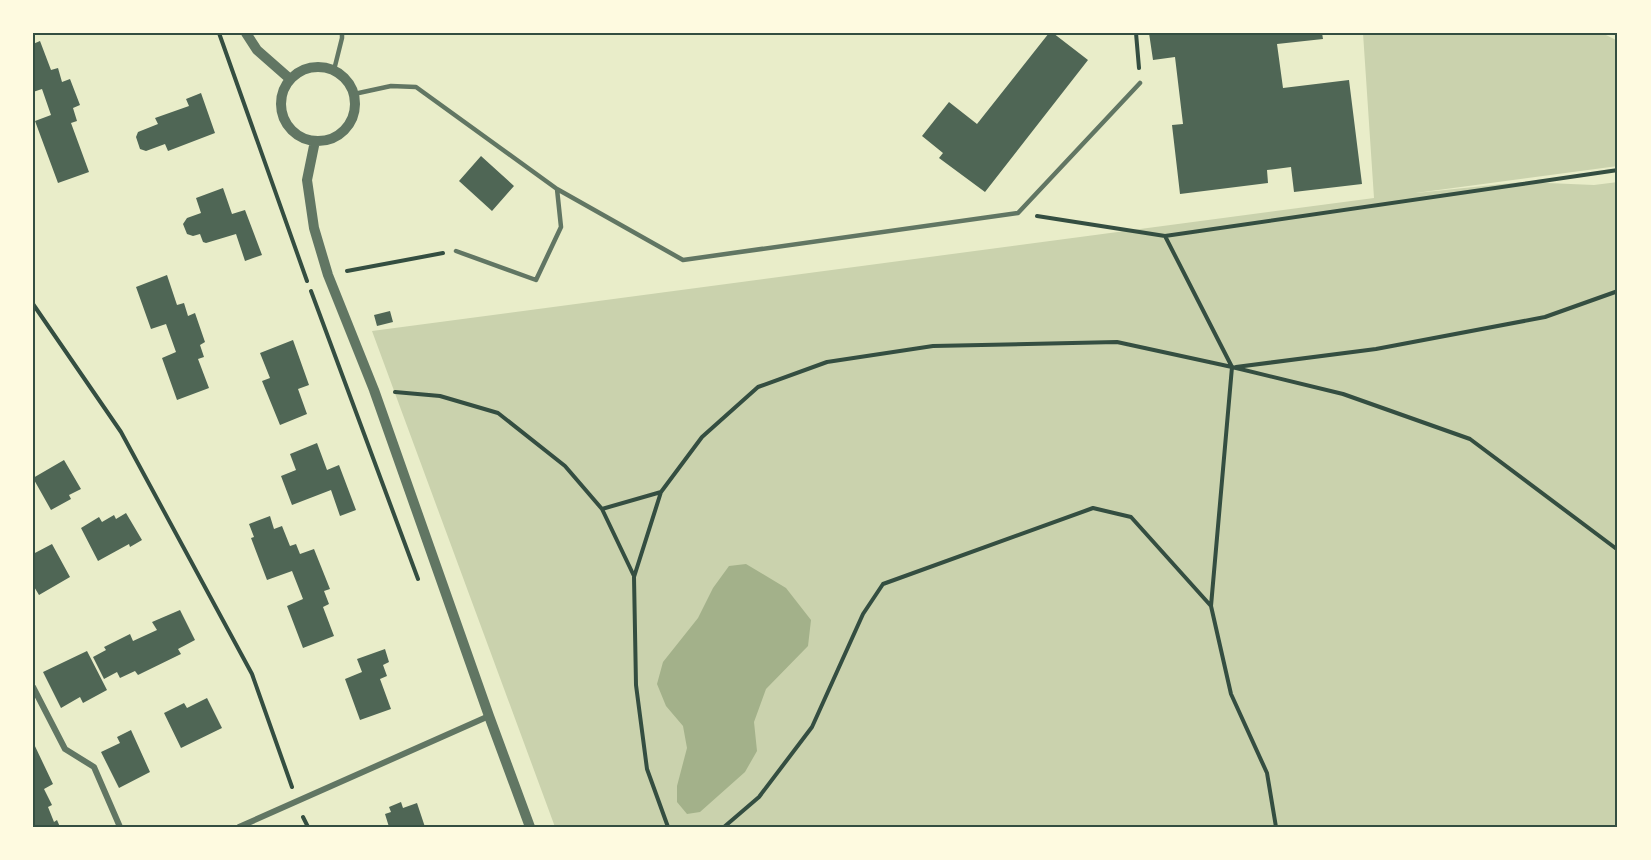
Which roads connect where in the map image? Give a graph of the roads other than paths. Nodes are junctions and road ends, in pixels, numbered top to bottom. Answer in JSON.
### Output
{"nodes":[{"id":1,"x":246,"y":33,"type":"edge"},
{"id":2,"x":342,"y":33,"type":"edge"},
{"id":3,"x":334,"y":70,"type":"junction"},
{"id":4,"x":290,"y":79,"type":"junction"},
{"id":5,"x":1140,"y":83,"type":"road end"},
{"id":6,"x":354,"y":94,"type":"junction"},
{"id":7,"x":315,"y":141,"type":"junction"},
{"id":8,"x":557,"y":189,"type":"junction"},
{"id":9,"x":456,"y":251,"type":"road end"},
{"id":10,"x":33,"y":687,"type":"edge"},
{"id":11,"x":489,"y":716,"type":"junction"},
{"id":12,"x":120,"y":827,"type":"edge"},
{"id":13,"x":239,"y":827,"type":"edge"},
{"id":14,"x":530,"y":827,"type":"edge"}],
"edges":[{"from":1,"to":4,"type":"street"},
{"from":2,"to":3,"type":"lane"},
{"from":3,"to":4,"type":"street"},
{"from":3,"to":6,"type":"street"},
{"from":4,"to":7,"type":"street"},
{"from":5,"to":8,"type":"lane"},
{"from":6,"to":7,"type":"street"},
{"from":6,"to":8,"type":"lane"},
{"from":7,"to":11,"type":"street"},
{"from":8,"to":9,"type":"lane"},
{"from":10,"to":12,"type":"street"},
{"from":11,"to":13,"type":"street"},
{"from":11,"to":14,"type":"street"}]}
